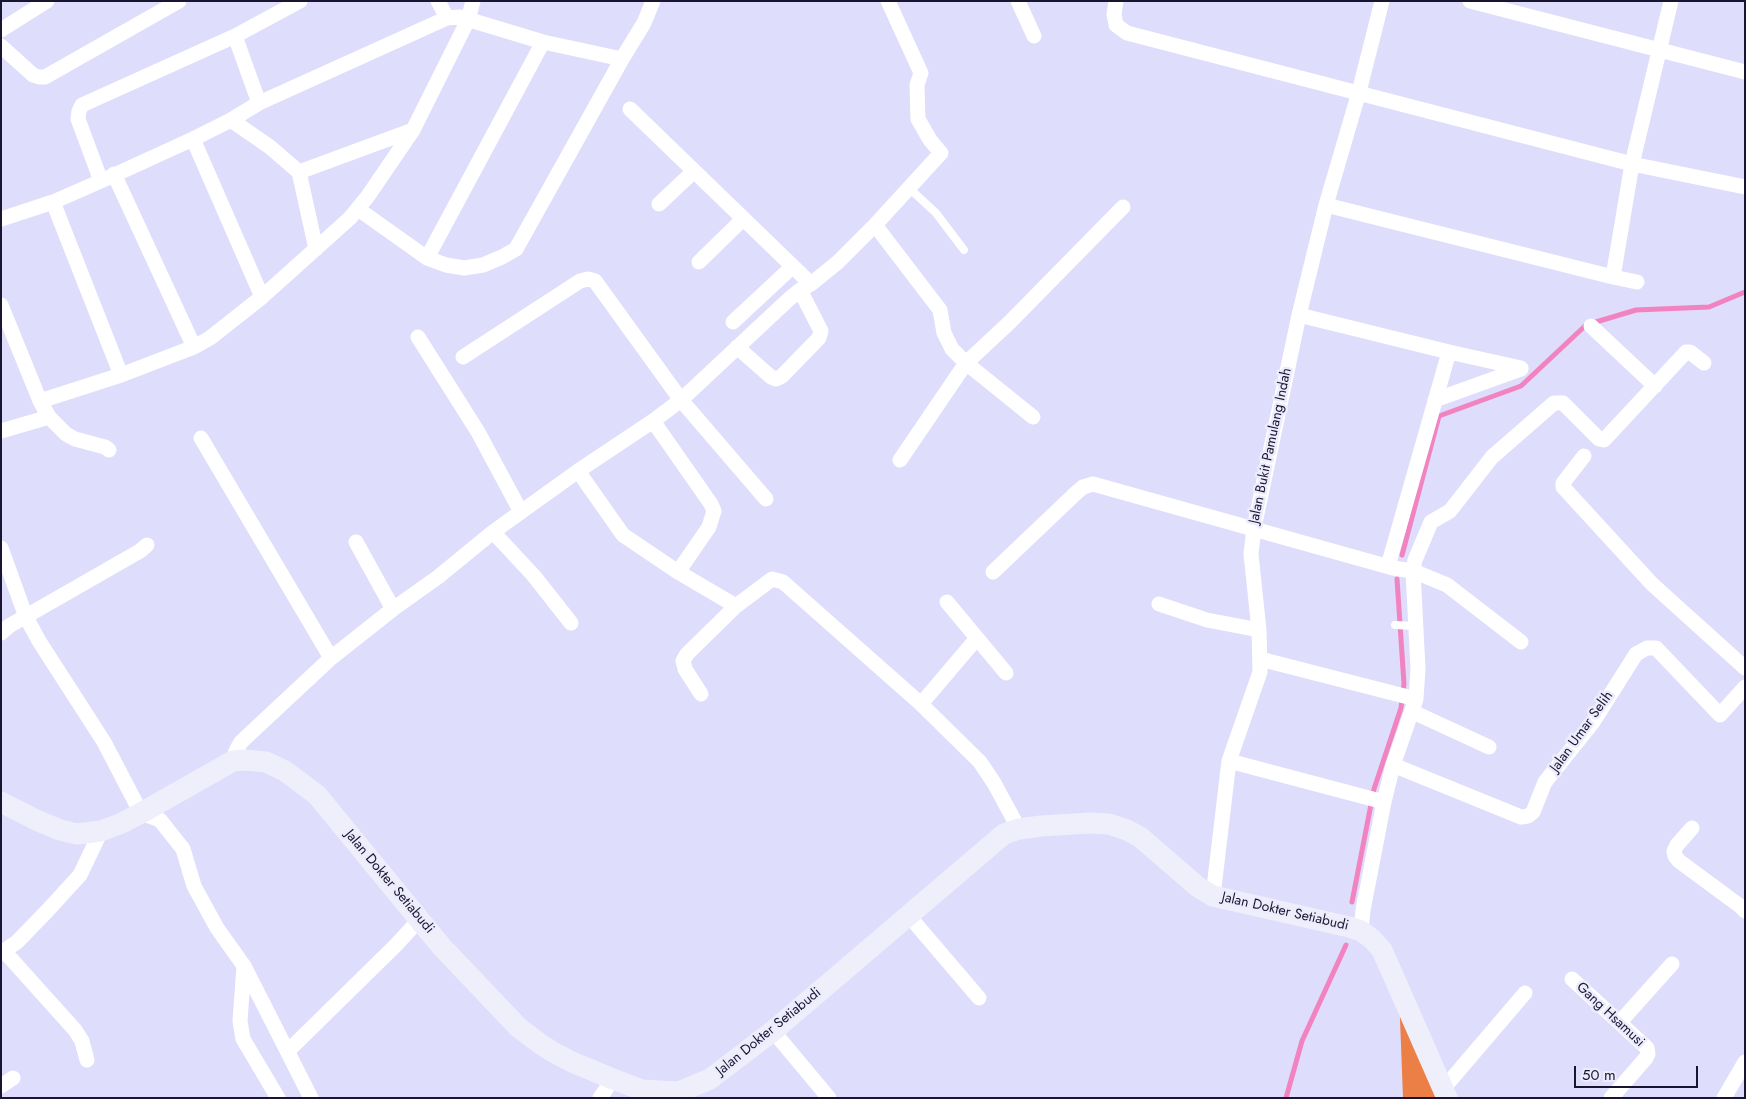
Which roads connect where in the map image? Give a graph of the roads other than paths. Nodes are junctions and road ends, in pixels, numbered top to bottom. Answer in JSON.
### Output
{"nodes":[{"id":1,"x":47,"y":1,"type":"edge"},
{"id":2,"x":179,"y":1,"type":"edge"},
{"id":3,"x":300,"y":1,"type":"edge"},
{"id":4,"x":438,"y":1,"type":"edge"},
{"id":5,"x":473,"y":1,"type":"edge"},
{"id":6,"x":653,"y":1,"type":"edge"},
{"id":7,"x":888,"y":1,"type":"edge"},
{"id":8,"x":1018,"y":1,"type":"edge"},
{"id":9,"x":1116,"y":1,"type":"edge"},
{"id":10,"x":1382,"y":1,"type":"edge"},
{"id":11,"x":1470,"y":1,"type":"edge"},
{"id":12,"x":1671,"y":1,"type":"edge"},
{"id":13,"x":447,"y":18,"type":"junction"},
{"id":14,"x":468,"y":20,"type":"junction"},
{"id":15,"x":1,"y":30,"type":"edge"},
{"id":16,"x":235,"y":36,"type":"junction"},
{"id":17,"x":1034,"y":36,"type":"dead end"},
{"id":18,"x":543,"y":42,"type":"junction"},
{"id":19,"x":1,"y":46,"type":"edge"},
{"id":20,"x":1660,"y":50,"type":"junction"},
{"id":21,"x":622,"y":59,"type":"junction"},
{"id":22,"x":1745,"y":72,"type":"edge"},
{"id":23,"x":1360,"y":92,"type":"junction"},
{"id":24,"x":259,"y":103,"type":"junction"},
{"id":25,"x":630,"y":109,"type":"dead end"},
{"id":26,"x":231,"y":120,"type":"junction"},
{"id":27,"x":413,"y":130,"type":"junction"},
{"id":28,"x":193,"y":139,"type":"junction"},
{"id":29,"x":1632,"y":164,"type":"junction"},
{"id":30,"x":299,"y":172,"type":"junction"},
{"id":31,"x":693,"y":172,"type":"junction"},
{"id":32,"x":108,"y":178,"type":"junction"},
{"id":33,"x":1745,"y":187,"type":"edge"},
{"id":34,"x":909,"y":188,"type":"junction"},
{"id":35,"x":53,"y":202,"type":"junction"},
{"id":36,"x":659,"y":204,"type":"dead end"},
{"id":37,"x":1326,"y":205,"type":"junction"},
{"id":38,"x":1123,"y":207,"type":"dead end"},
{"id":39,"x":358,"y":209,"type":"junction"},
{"id":40,"x":1,"y":219,"type":"edge"},
{"id":41,"x":743,"y":220,"type":"junction"},
{"id":42,"x":875,"y":225,"type":"junction"},
{"id":43,"x":316,"y":249,"type":"junction"},
{"id":44,"x":964,"y":250,"type":"dead end"},
{"id":45,"x":427,"y":258,"type":"junction"},
{"id":46,"x":699,"y":262,"type":"dead end"},
{"id":47,"x":792,"y":267,"type":"junction"},
{"id":48,"x":1614,"y":277,"type":"junction"},
{"id":49,"x":1637,"y":282,"type":"dead end"},
{"id":50,"x":805,"y":287,"type":"junction"},
{"id":51,"x":262,"y":297,"type":"junction"},
{"id":52,"x":1,"y":305,"type":"edge"},
{"id":53,"x":1299,"y":315,"type":"junction"},
{"id":54,"x":733,"y":322,"type":"dead end"},
{"id":55,"x":1591,"y":326,"type":"dead end"},
{"id":56,"x":418,"y":337,"type":"dead end"},
{"id":57,"x":194,"y":347,"type":"junction"},
{"id":58,"x":737,"y":347,"type":"junction"},
{"id":59,"x":1449,"y":352,"type":"junction"},
{"id":60,"x":462,"y":357,"type":"dead end"},
{"id":61,"x":966,"y":363,"type":"junction"},
{"id":62,"x":1704,"y":363,"type":"dead end"},
{"id":63,"x":121,"y":375,"type":"junction"},
{"id":64,"x":1655,"y":386,"type":"junction"},
{"id":65,"x":681,"y":400,"type":"junction"},
{"id":66,"x":1435,"y":400,"type":"junction"},
{"id":67,"x":40,"y":401,"type":"junction"},
{"id":68,"x":49,"y":417,"type":"junction"},
{"id":69,"x":1033,"y":417,"type":"dead end"},
{"id":70,"x":653,"y":421,"type":"junction"},
{"id":71,"x":1,"y":430,"type":"edge"},
{"id":72,"x":201,"y":438,"type":"dead end"},
{"id":73,"x":109,"y":450,"type":"dead end"},
{"id":74,"x":1584,"y":456,"type":"dead end"},
{"id":75,"x":900,"y":460,"type":"dead end"},
{"id":76,"x":578,"y":471,"type":"junction"},
{"id":77,"x":766,"y":499,"type":"dead end"},
{"id":78,"x":521,"y":512,"type":"junction"},
{"id":79,"x":1254,"y":528,"type":"junction"},
{"id":80,"x":493,"y":532,"type":"junction"},
{"id":81,"x":356,"y":542,"type":"dead end"},
{"id":82,"x":147,"y":545,"type":"dead end"},
{"id":83,"x":1,"y":548,"type":"edge"},
{"id":84,"x":1388,"y":566,"type":"junction"},
{"id":85,"x":1413,"y":571,"type":"junction"},
{"id":86,"x":678,"y":572,"type":"junction"},
{"id":87,"x":993,"y":572,"type":"dead end"},
{"id":88,"x":947,"y":602,"type":"dead end"},
{"id":89,"x":1159,"y":604,"type":"dead end"},
{"id":90,"x":736,"y":606,"type":"junction"},
{"id":91,"x":393,"y":610,"type":"junction"},
{"id":92,"x":26,"y":617,"type":"junction"},
{"id":93,"x":571,"y":623,"type":"dead end"},
{"id":94,"x":1397,"y":625,"type":"dead end"},
{"id":95,"x":1412,"y":626,"type":"junction"},
{"id":96,"x":1259,"y":630,"type":"junction"},
{"id":97,"x":1,"y":632,"type":"edge"},
{"id":98,"x":978,"y":638,"type":"junction"},
{"id":99,"x":1521,"y":642,"type":"dead end"},
{"id":100,"x":331,"y":658,"type":"junction"},
{"id":101,"x":1260,"y":659,"type":"junction"},
{"id":102,"x":1745,"y":668,"type":"edge"},
{"id":103,"x":1006,"y":674,"type":"dead end"},
{"id":104,"x":1745,"y":687,"type":"edge"},
{"id":105,"x":701,"y":694,"type":"dead end"},
{"id":106,"x":1413,"y":702,"type":"junction"},
{"id":107,"x":921,"y":704,"type":"junction"},
{"id":108,"x":1489,"y":747,"type":"dead end"},
{"id":109,"x":233,"y":761,"type":"junction"},
{"id":110,"x":1228,"y":761,"type":"junction"},
{"id":111,"x":1394,"y":765,"type":"junction"},
{"id":112,"x":1376,"y":800,"type":"junction"},
{"id":113,"x":1,"y":802,"type":"edge"},
{"id":114,"x":141,"y":813,"type":"junction"},
{"id":115,"x":1692,"y":828,"type":"dead end"},
{"id":116,"x":1019,"y":829,"type":"junction"},
{"id":117,"x":101,"y":831,"type":"junction"},
{"id":118,"x":1213,"y":896,"type":"junction"},
{"id":119,"x":1745,"y":911,"type":"edge"},
{"id":120,"x":909,"y":916,"type":"junction"},
{"id":121,"x":420,"y":919,"type":"junction"},
{"id":122,"x":1361,"y":931,"type":"junction"},
{"id":123,"x":3,"y":952,"type":"edge"},
{"id":124,"x":1672,"y":964,"type":"dead end"},
{"id":125,"x":244,"y":966,"type":"junction"},
{"id":126,"x":1572,"y":979,"type":"dead end"},
{"id":127,"x":1525,"y":993,"type":"dead end"},
{"id":128,"x":978,"y":998,"type":"dead end"},
{"id":129,"x":1620,"y":1022,"type":"junction"},
{"id":130,"x":774,"y":1031,"type":"junction"},
{"id":131,"x":288,"y":1051,"type":"junction"},
{"id":132,"x":87,"y":1060,"type":"dead end"},
{"id":133,"x":1745,"y":1062,"type":"edge"},
{"id":134,"x":614,"y":1079,"type":"junction"},
{"id":135,"x":1445,"y":1093,"type":"edge"},
{"id":136,"x":680,"y":1095,"type":"edge"},
{"id":137,"x":278,"y":1098,"type":"edge"},
{"id":138,"x":311,"y":1098,"type":"edge"},
{"id":139,"x":600,"y":1098,"type":"edge"},
{"id":140,"x":828,"y":1098,"type":"edge"},
{"id":141,"x":1611,"y":1098,"type":"edge"},
{"id":142,"x":1724,"y":1098,"type":"edge"}],
"edges":[{"from":1,"to":15,"type":"street"},
{"from":2,"to":19,"type":"street"},
{"from":3,"to":16,"type":"street"},
{"from":4,"to":13,"type":"street"},
{"from":5,"to":14,"type":"street"},
{"from":6,"to":21,"type":"street"},
{"from":7,"to":34,"type":"street"},
{"from":8,"to":17,"type":"street"},
{"from":9,"to":23,"type":"street"},
{"from":10,"to":23,"type":"street","name":"Jalan Bukit Pamulang Indah"},
{"from":11,"to":20,"type":"street"},
{"from":12,"to":20,"type":"street"},
{"from":13,"to":14,"type":"street"},
{"from":13,"to":24,"type":"street"},
{"from":14,"to":18,"type":"street"},
{"from":14,"to":27,"type":"street"},
{"from":16,"to":24,"type":"street"},
{"from":16,"to":32,"type":"street"},
{"from":18,"to":21,"type":"street"},
{"from":18,"to":45,"type":"street"},
{"from":20,"to":22,"type":"street"},
{"from":20,"to":29,"type":"street"},
{"from":21,"to":45,"type":"street"},
{"from":23,"to":29,"type":"street"},
{"from":23,"to":37,"type":"street","name":"Jalan Bukit Pamulang Indah"},
{"from":24,"to":26,"type":"street"},
{"from":25,"to":31,"type":"street"},
{"from":26,"to":28,"type":"street"},
{"from":26,"to":30,"type":"street"},
{"from":27,"to":30,"type":"street"},
{"from":27,"to":39,"type":"street"},
{"from":28,"to":32,"type":"street"},
{"from":28,"to":51,"type":"street"},
{"from":29,"to":33,"type":"street"},
{"from":29,"to":48,"type":"street"},
{"from":30,"to":43,"type":"street"},
{"from":31,"to":36,"type":"street"},
{"from":31,"to":41,"type":"street"},
{"from":32,"to":35,"type":"street"},
{"from":32,"to":57,"type":"street"},
{"from":34,"to":42,"type":"street"},
{"from":34,"to":44,"type":"lane"},
{"from":35,"to":40,"type":"street"},
{"from":35,"to":63,"type":"street"},
{"from":37,"to":48,"type":"street"},
{"from":37,"to":53,"type":"street","name":"Jalan Bukit Pamulang Indah"},
{"from":38,"to":61,"type":"street"},
{"from":39,"to":43,"type":"street"},
{"from":39,"to":45,"type":"street"},
{"from":41,"to":46,"type":"street"},
{"from":41,"to":47,"type":"street"},
{"from":42,"to":50,"type":"street"},
{"from":42,"to":61,"type":"street"},
{"from":43,"to":51,"type":"street"},
{"from":47,"to":50,"type":"street"},
{"from":47,"to":54,"type":"street"},
{"from":48,"to":49,"type":"street"},
{"from":50,"to":58,"type":"street"},
{"from":50,"to":58,"type":"street"},
{"from":51,"to":57,"type":"street"},
{"from":52,"to":67,"type":"street"},
{"from":53,"to":59,"type":"street"},
{"from":53,"to":79,"type":"street","name":"Jalan Bukit Pamulang Indah"},
{"from":55,"to":64,"type":"street"},
{"from":56,"to":78,"type":"street"},
{"from":57,"to":63,"type":"street"},
{"from":58,"to":65,"type":"street"},
{"from":59,"to":66,"type":"street"},
{"from":59,"to":66,"type":"street"},
{"from":60,"to":65,"type":"street"},
{"from":61,"to":69,"type":"street"},
{"from":61,"to":75,"type":"street"},
{"from":62,"to":64,"type":"street"},
{"from":63,"to":67,"type":"street"},
{"from":64,"to":85,"type":"street"},
{"from":65,"to":70,"type":"street"},
{"from":65,"to":77,"type":"street"},
{"from":66,"to":84,"type":"street"},
{"from":67,"to":68,"type":"street"},
{"from":68,"to":71,"type":"street"},
{"from":68,"to":73,"type":"street"},
{"from":70,"to":76,"type":"street"},
{"from":70,"to":86,"type":"street"},
{"from":72,"to":100,"type":"street"},
{"from":74,"to":102,"type":"street"},
{"from":76,"to":78,"type":"street"},
{"from":76,"to":86,"type":"street"},
{"from":78,"to":80,"type":"street"},
{"from":79,"to":84,"type":"street"},
{"from":79,"to":87,"type":"street"},
{"from":79,"to":96,"type":"street","name":"Jalan Bukit Pamulang Indah"},
{"from":80,"to":91,"type":"street"},
{"from":80,"to":93,"type":"street"},
{"from":81,"to":91,"type":"street"},
{"from":82,"to":92,"type":"street"},
{"from":83,"to":92,"type":"street"},
{"from":84,"to":85,"type":"street"},
{"from":85,"to":95,"type":"street"},
{"from":85,"to":99,"type":"street"},
{"from":86,"to":90,"type":"street"},
{"from":88,"to":98,"type":"street"},
{"from":89,"to":96,"type":"street"},
{"from":90,"to":105,"type":"street"},
{"from":90,"to":107,"type":"street"},
{"from":91,"to":100,"type":"street"},
{"from":92,"to":97,"type":"street"},
{"from":92,"to":114,"type":"street"},
{"from":94,"to":95,"type":"lane"},
{"from":95,"to":106,"type":"street"},
{"from":96,"to":101,"type":"street","name":"Jalan Bukit Pamulang Indah"},
{"from":98,"to":103,"type":"street"},
{"from":98,"to":107,"type":"street"},
{"from":100,"to":109,"type":"street"},
{"from":101,"to":106,"type":"street"},
{"from":101,"to":110,"type":"street","name":"Jalan Bukit Pamulang Indah"},
{"from":104,"to":111,"type":"street","name":"Jalan Umar Selih"},
{"from":106,"to":108,"type":"street"},
{"from":106,"to":111,"type":"street"},
{"from":107,"to":116,"type":"street"},
{"from":109,"to":114,"type":"main road","name":"Jalan Dokter Setiabudi"},
{"from":109,"to":121,"type":"main road","name":"Jalan Dokter Setiabudi"},
{"from":110,"to":112,"type":"street"},
{"from":110,"to":118,"type":"street","name":"Jalan Bukit Pamulang Indah"},
{"from":111,"to":112,"type":"street"},
{"from":112,"to":122,"type":"street"},
{"from":113,"to":117,"type":"main road","name":"Jalan Dokter Setiabudi"},
{"from":114,"to":117,"type":"main road","name":"Jalan Dokter Setiabudi"},
{"from":114,"to":125,"type":"street"},
{"from":115,"to":119,"type":"street"},
{"from":116,"to":118,"type":"main road","name":"Jalan Dokter Setiabudi"},
{"from":116,"to":120,"type":"main road","name":"Jalan Dokter Setiabudi"},
{"from":117,"to":123,"type":"street"},
{"from":118,"to":122,"type":"main road","name":"Jalan Dokter Setiabudi"},
{"from":120,"to":128,"type":"street"},
{"from":120,"to":130,"type":"main road","name":"Jalan Dokter Setiabudi"},
{"from":121,"to":131,"type":"street"},
{"from":121,"to":134,"type":"main road","name":"Jalan Dokter Setiabudi"},
{"from":122,"to":135,"type":"main road","name":"Jalan Dokter Setiabudi"},
{"from":123,"to":132,"type":"street"},
{"from":124,"to":129,"type":"street"},
{"from":125,"to":131,"type":"street"},
{"from":125,"to":137,"type":"street"},
{"from":126,"to":129,"type":"street","name":"Gang Hsamusi"},
{"from":127,"to":135,"type":"street"},
{"from":129,"to":141,"type":"street","name":"Gang Hsamusi"},
{"from":130,"to":136,"type":"main road","name":"Jalan Dokter Setiabudi"},
{"from":130,"to":140,"type":"street"},
{"from":131,"to":138,"type":"street"},
{"from":133,"to":142,"type":"street"},
{"from":134,"to":136,"type":"main road","name":"Jalan Dokter Setiabudi"},
{"from":134,"to":139,"type":"street"}]}
